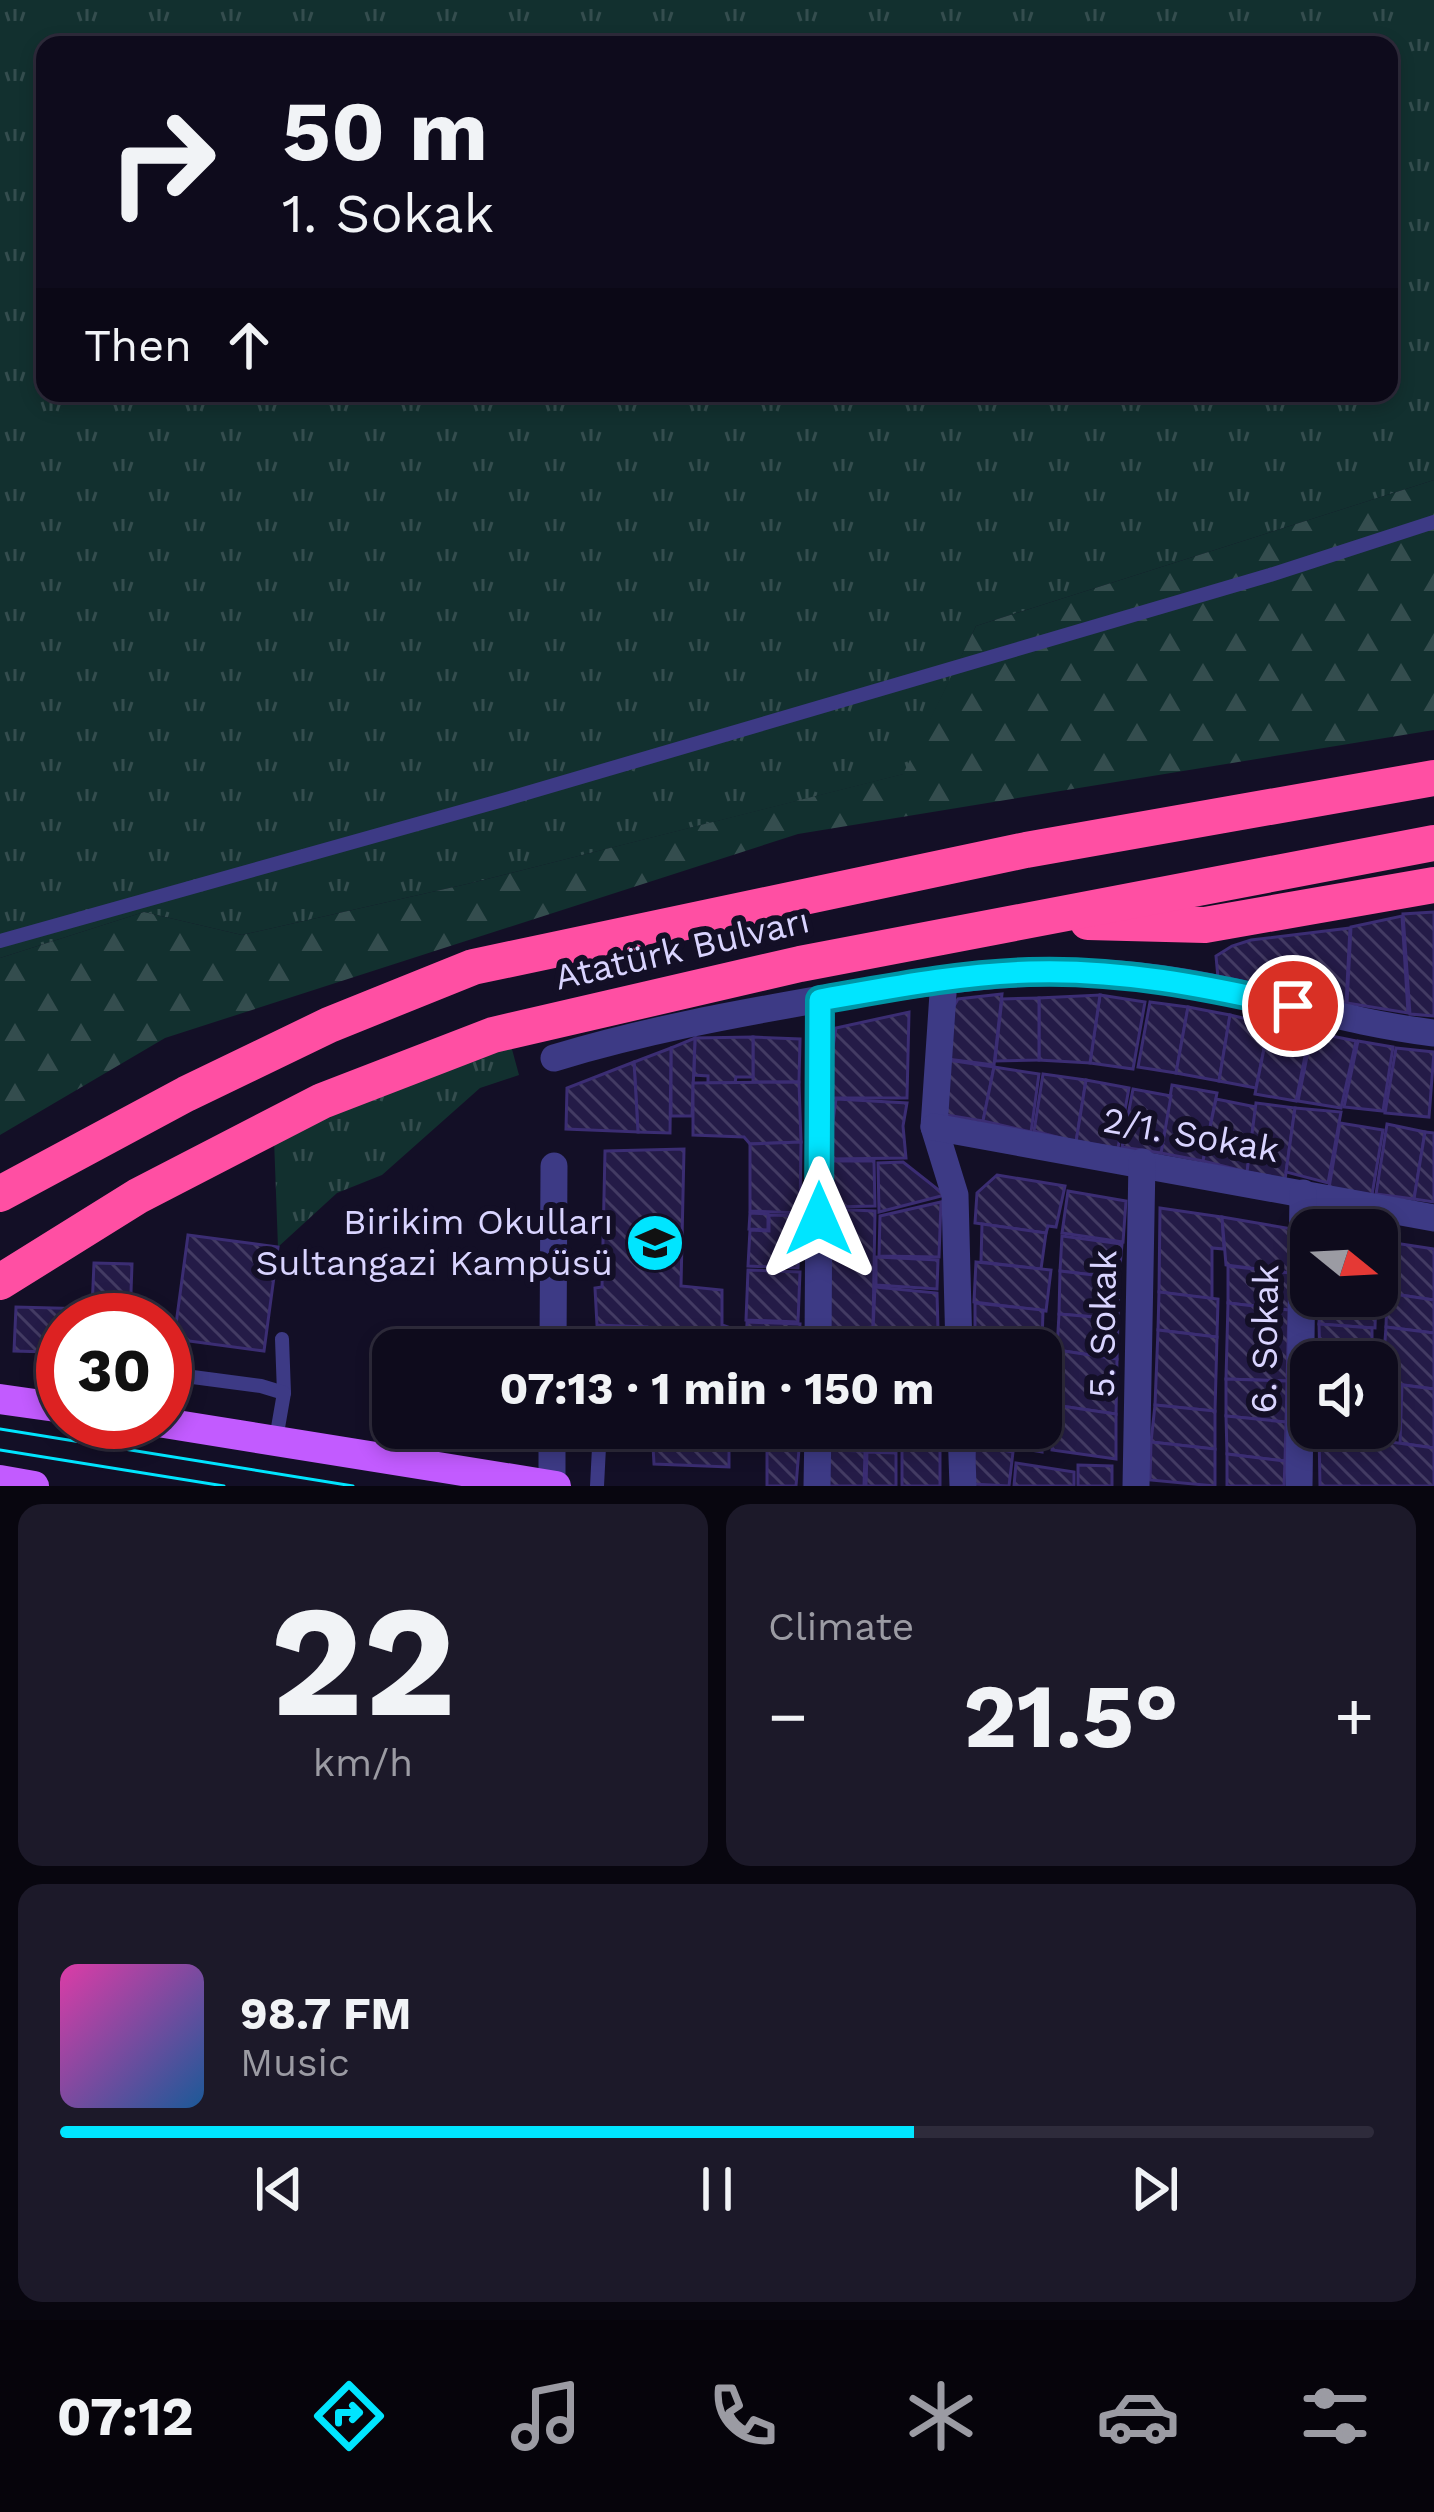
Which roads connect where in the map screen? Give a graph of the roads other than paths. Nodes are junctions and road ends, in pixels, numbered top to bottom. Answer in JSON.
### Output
{"nodes":[{"id":1,"x":1434,"y":522,"type":"edge"},
{"id":2,"x":1434,"y":778,"type":"edge"},
{"id":3,"x":1434,"y":843,"type":"edge"},
{"id":4,"x":1434,"y":884,"type":"edge"},
{"id":5,"x":1037,"y":918,"type":"junction"},
{"id":6,"x":0,"y":941,"type":"edge"},
{"id":7,"x":944,"y":979,"type":"junction"},
{"id":8,"x":820,"y":1000,"type":"junction"},
{"id":9,"x":1434,"y":1033,"type":"edge"},
{"id":10,"x":554,"y":1058,"type":"dead end"},
{"id":11,"x":934,"y":1126,"type":"junction"},
{"id":12,"x":1142,"y":1162,"type":"junction"},
{"id":13,"x":554,"y":1166,"type":"dead end"},
{"id":14,"x":1303,"y":1193,"type":"junction"},
{"id":15,"x":0,"y":1194,"type":"edge"},
{"id":16,"x":1434,"y":1217,"type":"edge"},
{"id":17,"x":0,"y":1282,"type":"edge"},
{"id":18,"x":553,"y":1329,"type":"edge"},
{"id":19,"x":818,"y":1329,"type":"edge"},
{"id":20,"x":959,"y":1329,"type":"edge"},
{"id":21,"x":282,"y":1339,"type":"dead end"},
{"id":22,"x":192,"y":1377,"type":"edge"},
{"id":23,"x":284,"y":1393,"type":"junction"},
{"id":24,"x":0,"y":1400,"type":"edge"},
{"id":25,"x":36,"y":1405,"type":"edge"},
{"id":26,"x":192,"y":1427,"type":"edge"},
{"id":27,"x":276,"y":1439,"type":"junction"},
{"id":28,"x":553,"y":1449,"type":"edge"},
{"id":29,"x":599,"y":1449,"type":"edge"},
{"id":30,"x":818,"y":1449,"type":"edge"},
{"id":31,"x":962,"y":1449,"type":"edge"},
{"id":32,"x":0,"y":1480,"type":"edge"},
{"id":33,"x":34,"y":1486,"type":"edge"},
{"id":34,"x":554,"y":1486,"type":"edge"},
{"id":35,"x":597,"y":1486,"type":"edge"},
{"id":36,"x":818,"y":1486,"type":"edge"},
{"id":37,"x":963,"y":1486,"type":"edge"},
{"id":38,"x":1136,"y":1486,"type":"edge"},
{"id":39,"x":1299,"y":1486,"type":"edge"}],
"edges":[{"from":1,"to":6,"type":"lane"},
{"from":2,"to":15,"type":"highway","name":"Atatürk Bulvarı"},
{"from":3,"to":5,"type":"highway","name":"Atatürk Bulvarı"},
{"from":4,"to":5,"type":"highway"},
{"from":5,"to":17,"type":"highway","name":"Atatürk Bulvarı"},
{"from":7,"to":8,"type":"street"},
{"from":7,"to":9,"type":"street"},
{"from":7,"to":11,"type":"street"},
{"from":8,"to":10,"type":"street"},
{"from":8,"to":19,"type":"street"},
{"from":11,"to":12,"type":"street","name":"2/1. Sokak"},
{"from":11,"to":20,"type":"street"},
{"from":12,"to":14,"type":"street","name":"2/1. Sokak"},
{"from":12,"to":38,"type":"street","name":"5. Sokak"},
{"from":13,"to":18,"type":"street"},
{"from":14,"to":16,"type":"street","name":"2/1. Sokak"},
{"from":14,"to":39,"type":"street","name":"6. Sokak"},
{"from":21,"to":23,"type":"lane"},
{"from":22,"to":23,"type":"lane"},
{"from":23,"to":27,"type":"lane"},
{"from":24,"to":25,"type":"main road"},
{"from":26,"to":27,"type":"main road"},
{"from":27,"to":34,"type":"main road"},
{"from":28,"to":34,"type":"street"},
{"from":29,"to":35,"type":"lane"},
{"from":30,"to":36,"type":"street"},
{"from":31,"to":37,"type":"street"},
{"from":32,"to":33,"type":"main road"}]}
